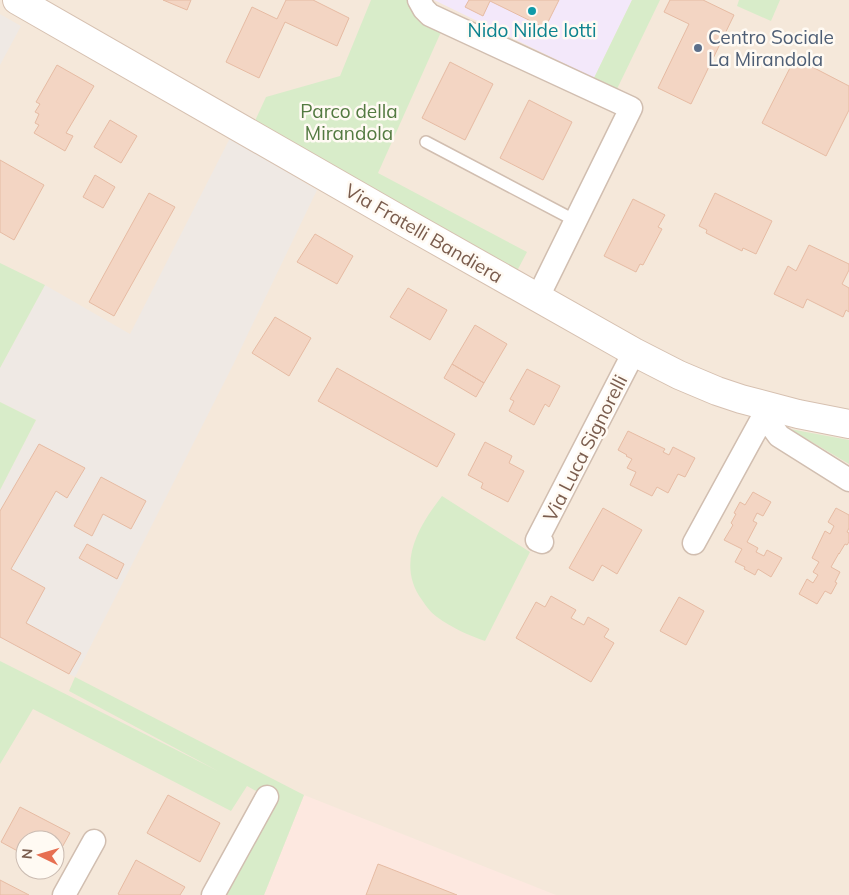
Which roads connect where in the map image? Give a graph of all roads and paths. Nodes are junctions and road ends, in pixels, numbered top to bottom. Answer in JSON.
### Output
{"nodes":[{"id":1,"x":17,"y":0,"type":"edge"},
{"id":2,"x":419,"y":0,"type":"edge"},
{"id":3,"x":426,"y":142,"type":"dead end"},
{"id":4,"x":576,"y":221,"type":"junction"},
{"id":5,"x":538,"y":297,"type":"junction"},
{"id":6,"x":634,"y":352,"type":"junction"},
{"id":7,"x":769,"y":406,"type":"junction"},
{"id":8,"x":849,"y":424,"type":"edge"},
{"id":9,"x":849,"y":480,"type":"edge"},
{"id":10,"x":542,"y":542,"type":"dead end"},
{"id":11,"x":694,"y":543,"type":"dead end"},
{"id":12,"x":267,"y":797,"type":"dead end"},
{"id":13,"x":94,"y":841,"type":"dead end"},
{"id":14,"x":64,"y":895,"type":"edge"},
{"id":15,"x":213,"y":895,"type":"edge"}],
"edges":[{"from":1,"to":5,"type":"street","name":"Via Fratelli Bandiera"},
{"from":2,"to":4,"type":"street"},
{"from":3,"to":4,"type":"lane"},
{"from":4,"to":5,"type":"street"},
{"from":5,"to":6,"type":"street","name":"Via Fratelli Bandiera"},
{"from":6,"to":7,"type":"street","name":"Via Fratelli Bandiera"},
{"from":6,"to":10,"type":"street","name":"Via Luca Signorelli"},
{"from":7,"to":8,"type":"street","name":"Via Fratelli Bandiera"},
{"from":7,"to":9,"type":"street"},
{"from":7,"to":11,"type":"street"},
{"from":12,"to":15,"type":"street"},
{"from":13,"to":14,"type":"street"}]}
